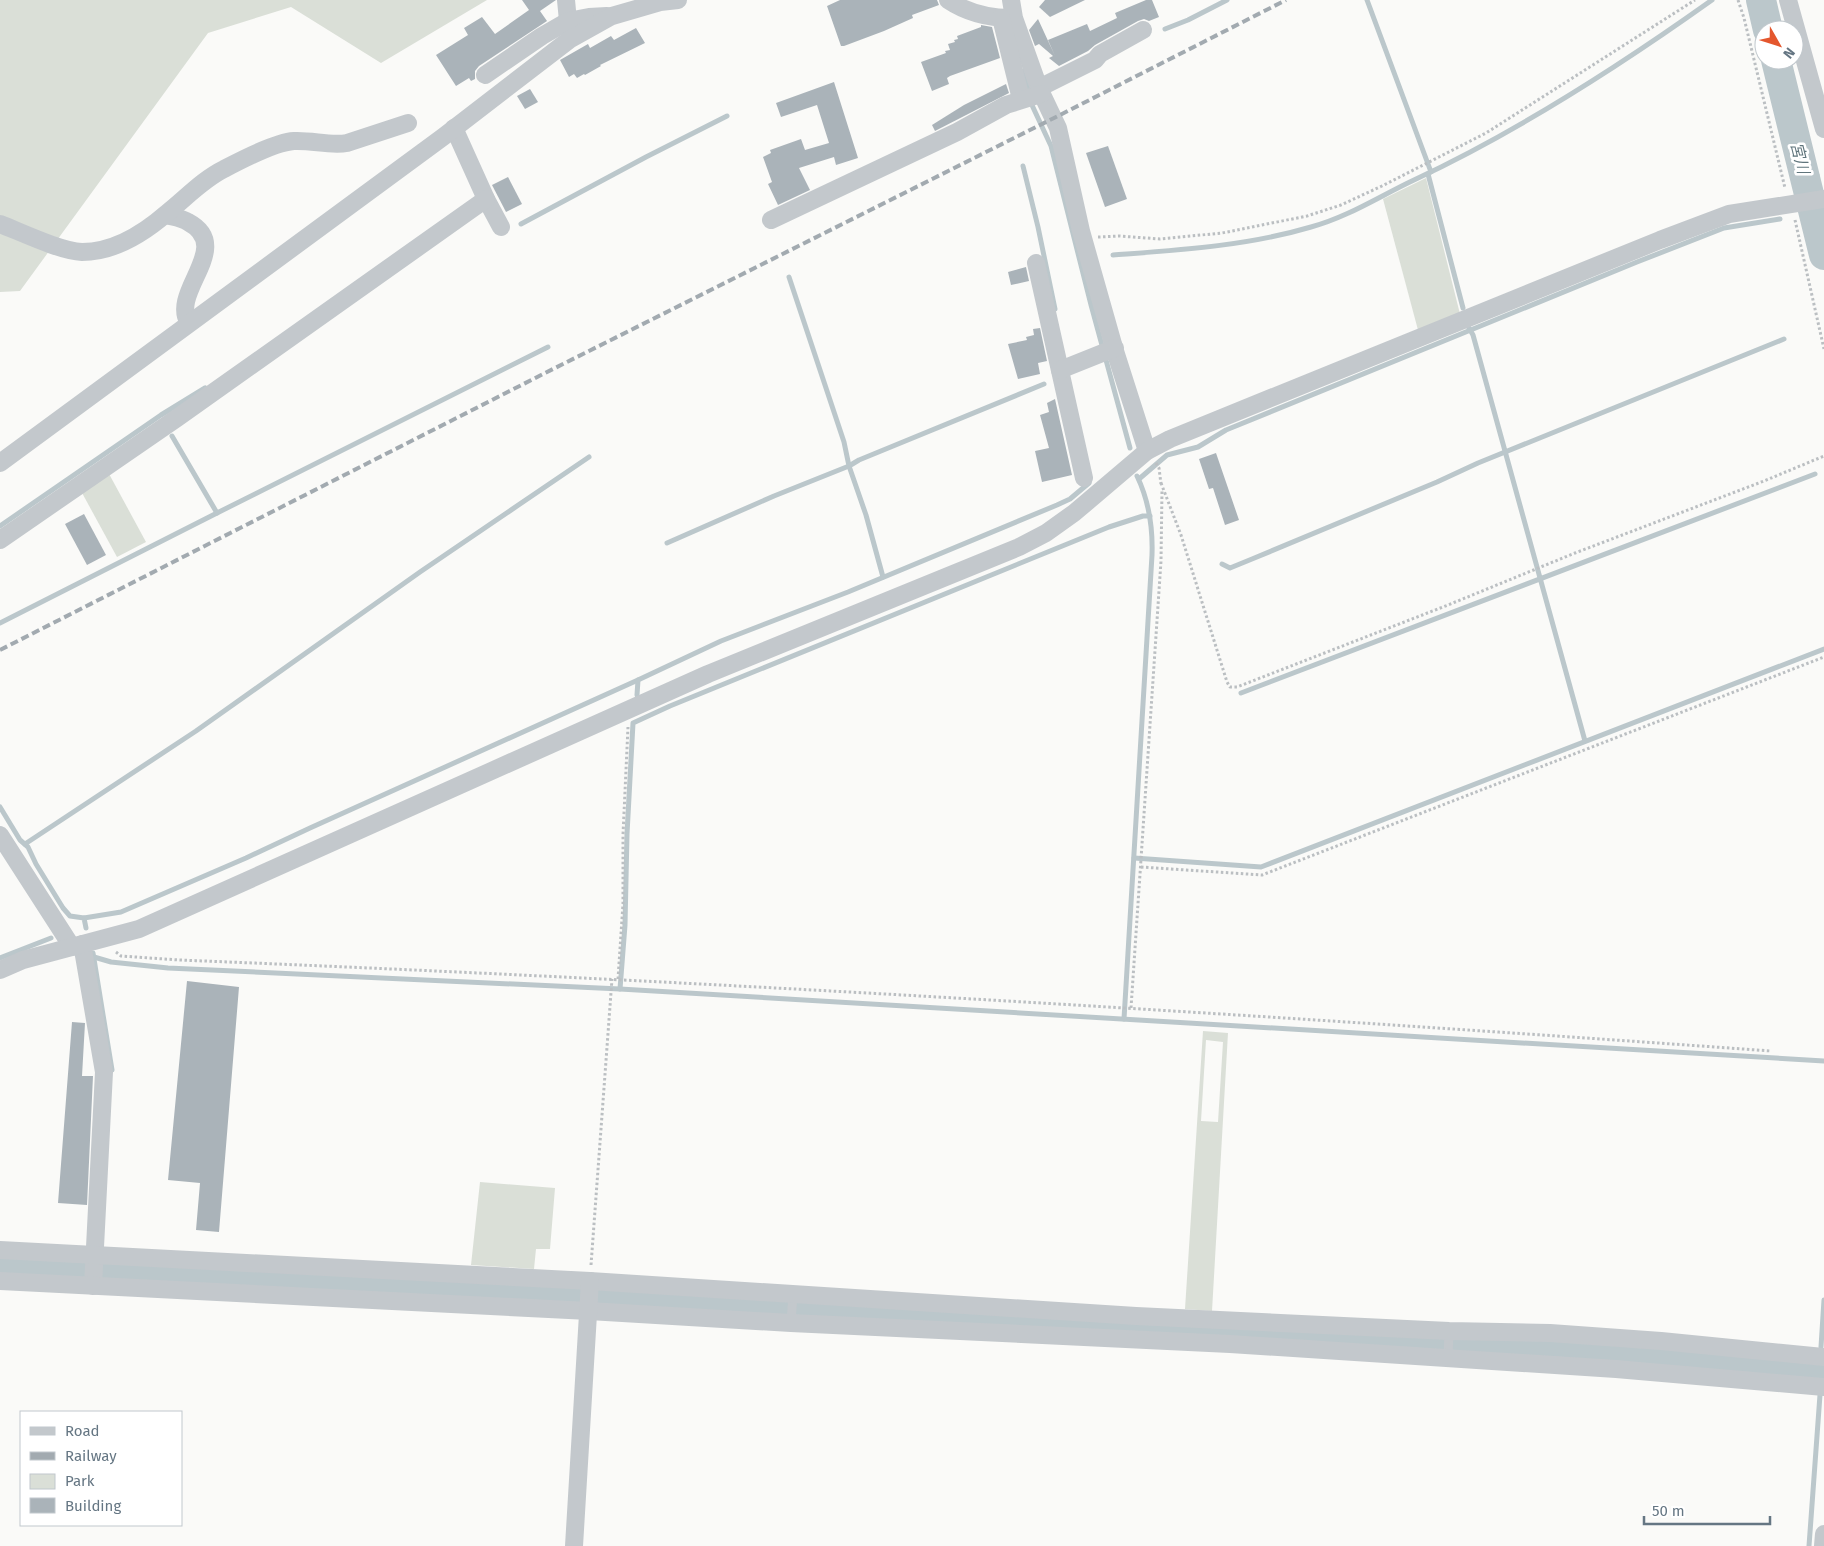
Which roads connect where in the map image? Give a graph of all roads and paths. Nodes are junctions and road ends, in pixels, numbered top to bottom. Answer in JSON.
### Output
{"nodes":[{"id":1,"x":566,"y":0,"type":"edge"},
{"id":2,"x":678,"y":0,"type":"edge"},
{"id":3,"x":948,"y":0,"type":"edge"},
{"id":4,"x":1011,"y":0,"type":"edge"},
{"id":5,"x":1695,"y":0,"type":"edge"},
{"id":6,"x":1738,"y":0,"type":"edge"},
{"id":7,"x":1788,"y":0,"type":"edge"},
{"id":8,"x":659,"y":1,"type":"edge"},
{"id":9,"x":612,"y":16,"type":"junction"},
{"id":10,"x":1007,"y":18,"type":"junction"},
{"id":11,"x":568,"y":22,"type":"junction"},
{"id":12,"x":1143,"y":30,"type":"dead end"},
{"id":13,"x":485,"y":75,"type":"dead end"},
{"id":14,"x":1032,"y":95,"type":"junction"},
{"id":15,"x":408,"y":123,"type":"dead end"},
{"id":16,"x":454,"y":128,"type":"junction"},
{"id":17,"x":1824,"y":129,"type":"edge"},
{"id":18,"x":486,"y":199,"type":"junction"},
{"id":19,"x":1824,"y":200,"type":"edge"},
{"id":20,"x":1790,"y":204,"type":"junction"},
{"id":21,"x":166,"y":214,"type":"junction"},
{"id":22,"x":771,"y":220,"type":"dead end"},
{"id":23,"x":0,"y":224,"type":"edge"},
{"id":24,"x":501,"y":227,"type":"dead end"},
{"id":25,"x":1082,"y":238,"type":"junction"},
{"id":26,"x":1036,"y":263,"type":"dead end"},
{"id":27,"x":189,"y":323,"type":"junction"},
{"id":28,"x":1824,"y":349,"type":"edge"},
{"id":29,"x":1108,"y":351,"type":"junction"},
{"id":30,"x":1065,"y":368,"type":"junction"},
{"id":31,"x":1147,"y":451,"type":"junction"},
{"id":32,"x":1824,"y":456,"type":"edge"},
{"id":33,"x":0,"y":463,"type":"edge"},
{"id":34,"x":1159,"y":468,"type":"dead end"},
{"id":35,"x":1084,"y":478,"type":"dead end"},
{"id":36,"x":1161,"y":483,"type":"junction"},
{"id":37,"x":0,"y":540,"type":"edge"},
{"id":38,"x":1824,"y":657,"type":"edge"},
{"id":39,"x":629,"y":709,"type":"junction"},
{"id":40,"x":0,"y":835,"type":"edge"},
{"id":41,"x":1141,"y":867,"type":"junction"},
{"id":42,"x":112,"y":937,"type":"junction"},
{"id":43,"x":77,"y":945,"type":"junction"},
{"id":44,"x":0,"y":970,"type":"edge"},
{"id":45,"x":620,"y":979,"type":"junction"},
{"id":46,"x":612,"y":981,"type":"junction"},
{"id":47,"x":1130,"y":1008,"type":"junction"},
{"id":48,"x":1771,"y":1051,"type":"dead end"},
{"id":49,"x":0,"y":1250,"type":"edge"},
{"id":50,"x":95,"y":1257,"type":"junction"},
{"id":51,"x":0,"y":1281,"type":"edge"},
{"id":52,"x":93,"y":1282,"type":"junction"},
{"id":53,"x":590,"y":1296,"type":"junction"},
{"id":54,"x":792,"y":1297,"type":"junction"},
{"id":55,"x":791,"y":1320,"type":"junction"},
{"id":56,"x":1449,"y":1334,"type":"junction"},
{"id":57,"x":1448,"y":1355,"type":"junction"},
{"id":58,"x":1824,"y":1357,"type":"edge"},
{"id":59,"x":1820,"y":1387,"type":"edge"},
{"id":60,"x":1824,"y":1534,"type":"edge"},
{"id":61,"x":574,"y":1546,"type":"edge"},
{"id":62,"x":1823,"y":1546,"type":"edge"}],
"edges":[{"from":1,"to":11,"type":"street"},
{"from":2,"to":8,"type":"street"},
{"from":3,"to":10,"type":"street"},
{"from":4,"to":10,"type":"street"},
{"from":5,"to":25,"type":"path"},
{"from":6,"to":20,"type":"path"},
{"from":7,"to":17,"type":"street"},
{"from":8,"to":9,"type":"street"},
{"from":9,"to":11,"type":"street"},
{"from":9,"to":16,"type":"street"},
{"from":10,"to":14,"type":"street"},
{"from":11,"to":13,"type":"street"},
{"from":12,"to":14,"type":"street"},
{"from":14,"to":22,"type":"street"},
{"from":14,"to":25,"type":"street"},
{"from":15,"to":21,"type":"street"},
{"from":16,"to":18,"type":"street"},
{"from":16,"to":27,"type":"street"},
{"from":18,"to":24,"type":"street"},
{"from":18,"to":37,"type":"street"},
{"from":19,"to":20,"type":"street"},
{"from":20,"to":28,"type":"path"},
{"from":20,"to":31,"type":"street"},
{"from":21,"to":23,"type":"street"},
{"from":21,"to":27,"type":"street"},
{"from":25,"to":29,"type":"street"},
{"from":26,"to":30,"type":"street"},
{"from":27,"to":33,"type":"street"},
{"from":29,"to":30,"type":"street"},
{"from":29,"to":31,"type":"street"},
{"from":30,"to":35,"type":"street"},
{"from":31,"to":39,"type":"street"},
{"from":32,"to":36,"type":"path"},
{"from":34,"to":36,"type":"path"},
{"from":36,"to":41,"type":"path"},
{"from":38,"to":41,"type":"path"},
{"from":39,"to":42,"type":"street"},
{"from":39,"to":45,"type":"path"},
{"from":40,"to":43,"type":"street"},
{"from":41,"to":47,"type":"path"},
{"from":42,"to":43,"type":"street"},
{"from":42,"to":46,"type":"path"},
{"from":43,"to":44,"type":"street"},
{"from":43,"to":50,"type":"street"},
{"from":45,"to":46,"type":"path"},
{"from":45,"to":47,"type":"path"},
{"from":46,"to":53,"type":"path"},
{"from":47,"to":48,"type":"path"},
{"from":49,"to":50,"type":"street"},
{"from":50,"to":52,"type":"street"},
{"from":50,"to":53,"type":"street"},
{"from":51,"to":52,"type":"street"},
{"from":52,"to":53,"type":"street"},
{"from":53,"to":54,"type":"street"},
{"from":53,"to":55,"type":"street"},
{"from":53,"to":61,"type":"street"},
{"from":54,"to":55,"type":"lane"},
{"from":54,"to":56,"type":"street"},
{"from":55,"to":57,"type":"street"},
{"from":56,"to":57,"type":"lane"},
{"from":56,"to":58,"type":"street"},
{"from":57,"to":59,"type":"street"},
{"from":60,"to":62,"type":"street"}]}
